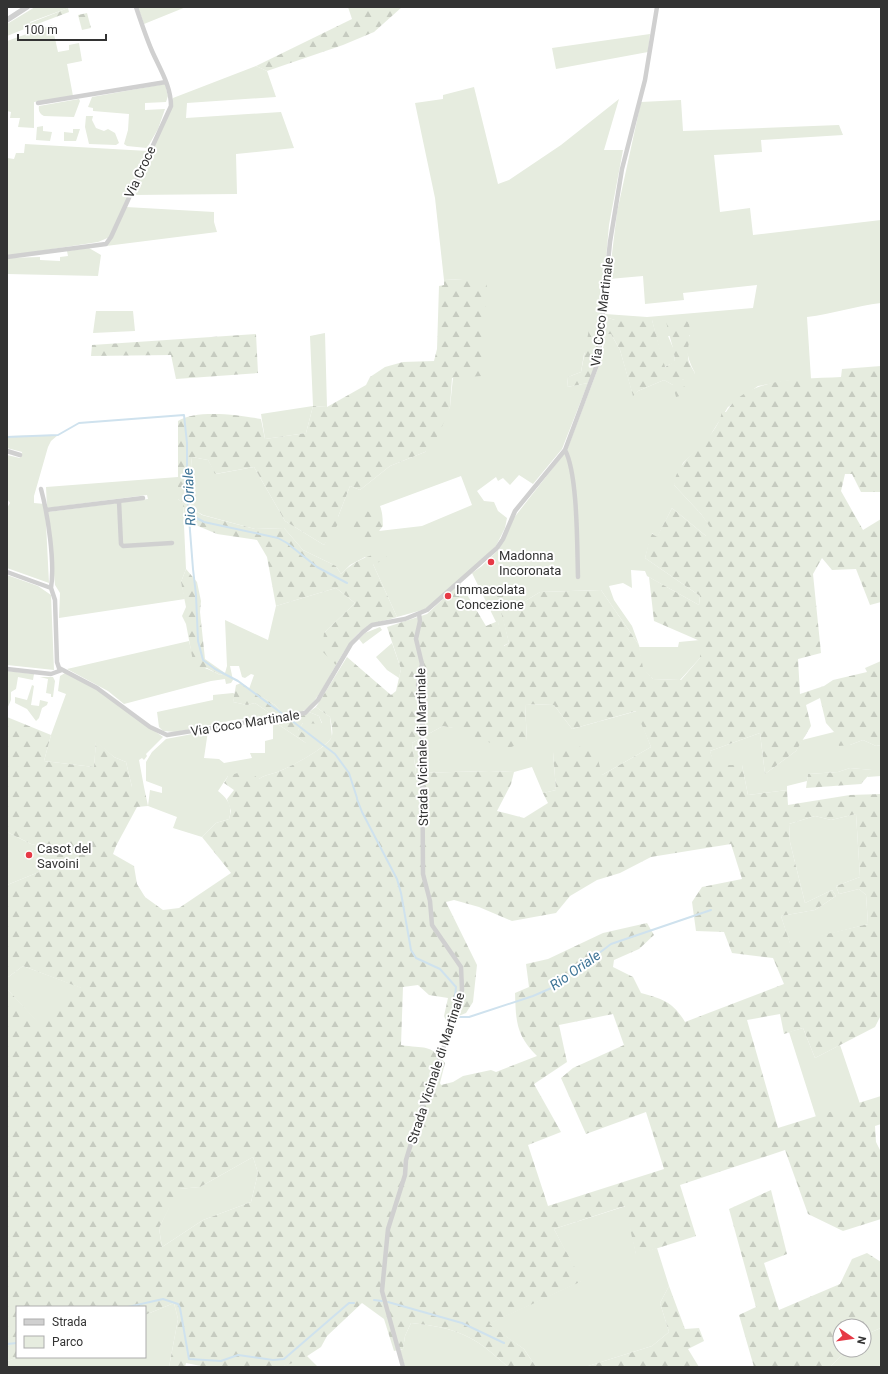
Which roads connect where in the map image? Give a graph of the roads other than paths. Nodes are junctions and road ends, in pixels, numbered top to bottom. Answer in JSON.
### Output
{"nodes":[{"id":1,"x":28,"y":7,"type":"edge"},
{"id":2,"x":136,"y":7,"type":"edge"},
{"id":3,"x":657,"y":7,"type":"edge"},
{"id":4,"x":7,"y":20,"type":"edge"},
{"id":5,"x":166,"y":82,"type":"junction"},
{"id":6,"x":38,"y":103,"type":"dead end"},
{"id":7,"x":7,"y":257,"type":"edge"},
{"id":8,"x":564,"y":450,"type":"junction"},
{"id":9,"x":7,"y":451,"type":"edge"},
{"id":10,"x":20,"y":455,"type":"dead end"},
{"id":11,"x":41,"y":489,"type":"dead end"},
{"id":12,"x":143,"y":498,"type":"dead end"},
{"id":13,"x":119,"y":501,"type":"junction"},
{"id":14,"x":46,"y":510,"type":"junction"},
{"id":15,"x":172,"y":543,"type":"dead end"},
{"id":16,"x":7,"y":572,"type":"edge"},
{"id":17,"x":578,"y":577,"type":"dead end"},
{"id":18,"x":51,"y":588,"type":"junction"},
{"id":19,"x":419,"y":614,"type":"junction"},
{"id":20,"x":7,"y":669,"type":"edge"},
{"id":21,"x":62,"y":670,"type":"junction"},
{"id":22,"x":403,"y":1367,"type":"edge"}],
"edges":[{"from":1,"to":4,"type":"street"},
{"from":2,"to":5,"type":"street","name":"Via Croce"},
{"from":3,"to":8,"type":"street","name":"Via Coco Martinale"},
{"from":5,"to":6,"type":"street"},
{"from":5,"to":7,"type":"street","name":"Via Croce"},
{"from":8,"to":17,"type":"street"},
{"from":8,"to":19,"type":"street","name":"Via Coco Martinale"},
{"from":9,"to":10,"type":"street"},
{"from":11,"to":14,"type":"street"},
{"from":12,"to":13,"type":"street"},
{"from":13,"to":14,"type":"street"},
{"from":13,"to":15,"type":"street"},
{"from":14,"to":18,"type":"street"},
{"from":16,"to":18,"type":"street"},
{"from":18,"to":21,"type":"street"},
{"from":19,"to":21,"type":"street","name":"Via Coco Martinale"},
{"from":19,"to":22,"type":"street","name":"Strada Vicinale di Martinale"},
{"from":20,"to":21,"type":"street"}]}
